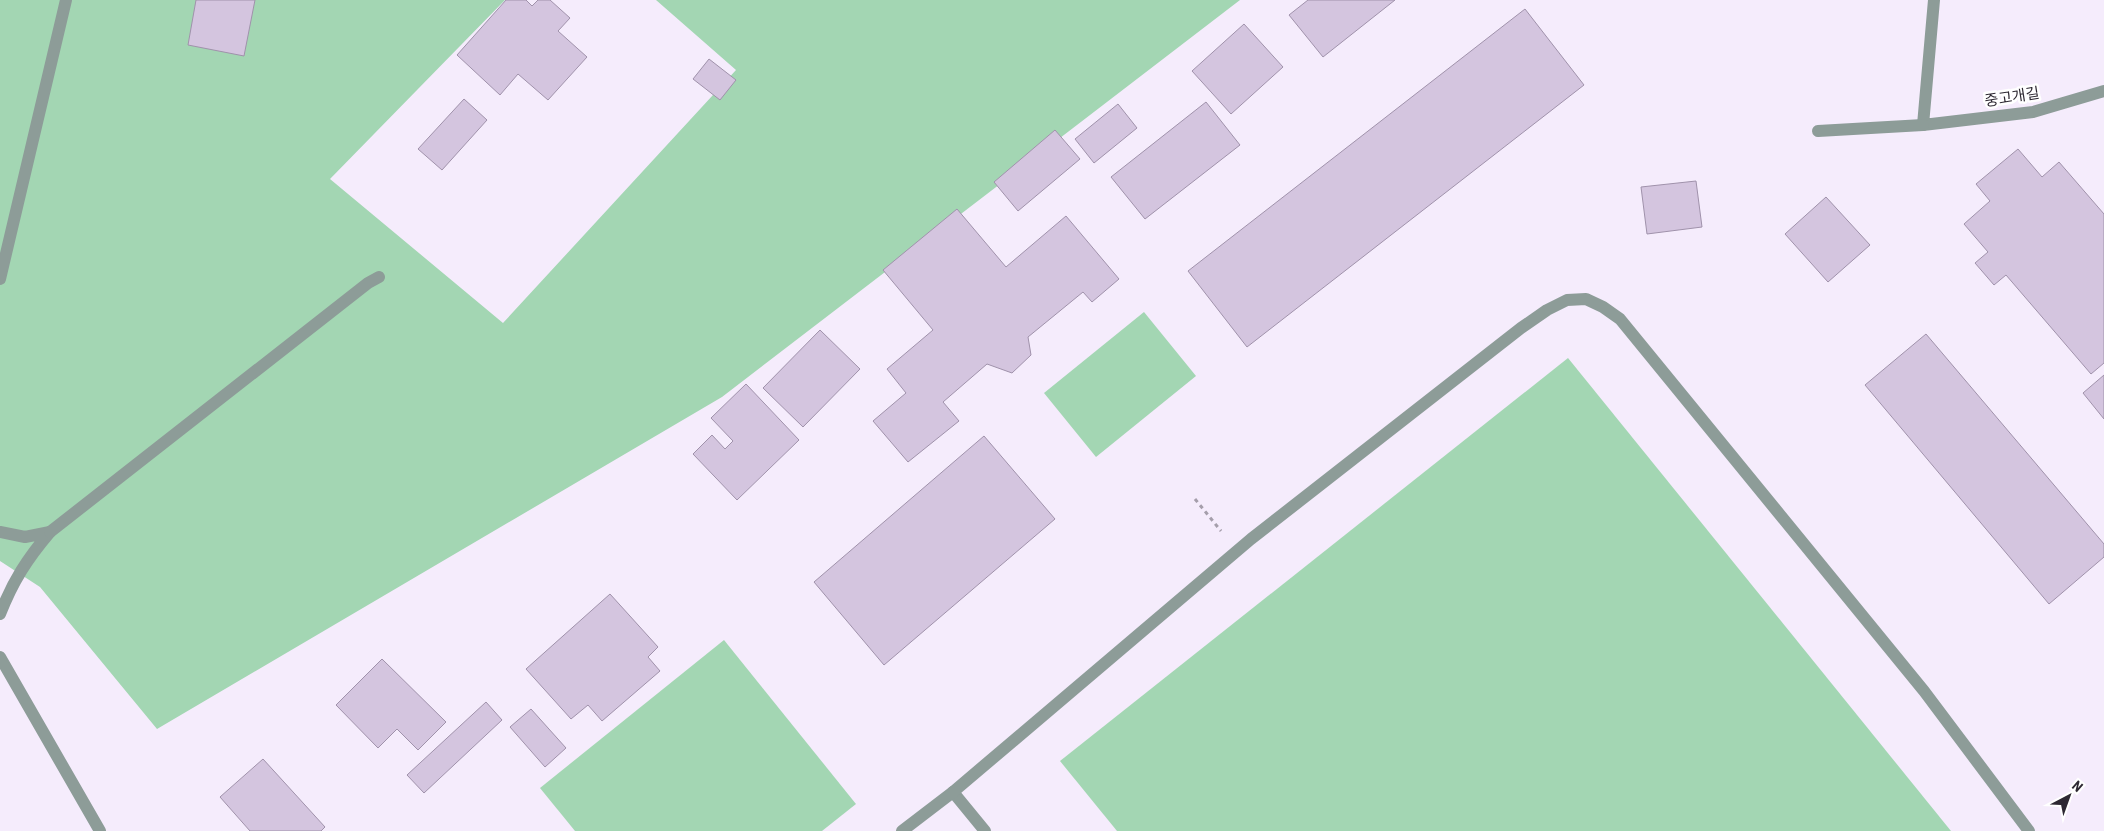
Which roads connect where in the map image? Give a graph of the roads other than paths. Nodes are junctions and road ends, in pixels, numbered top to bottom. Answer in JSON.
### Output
{"nodes":[{"id":1,"x":66,"y":0,"type":"edge"},
{"id":2,"x":1934,"y":0,"type":"edge"},
{"id":3,"x":2104,"y":91,"type":"edge"},
{"id":4,"x":1923,"y":125,"type":"junction"},
{"id":5,"x":1818,"y":131,"type":"dead end"},
{"id":6,"x":0,"y":278,"type":"edge"},
{"id":7,"x":379,"y":278,"type":"dead end"},
{"id":8,"x":0,"y":532,"type":"edge"},
{"id":9,"x":50,"y":532,"type":"junction"},
{"id":10,"x":0,"y":614,"type":"edge"},
{"id":11,"x":0,"y":658,"type":"edge"},
{"id":12,"x":954,"y":792,"type":"junction"},
{"id":13,"x":100,"y":831,"type":"edge"},
{"id":14,"x":902,"y":831,"type":"edge"},
{"id":15,"x":985,"y":831,"type":"edge"},
{"id":16,"x":2029,"y":831,"type":"edge"}],
"edges":[{"from":1,"to":6,"type":"street"},
{"from":2,"to":4,"type":"street"},
{"from":3,"to":4,"type":"street","name":"중고개길"},
{"from":4,"to":5,"type":"street","name":"중고개길"},
{"from":7,"to":9,"type":"street"},
{"from":8,"to":9,"type":"street"},
{"from":9,"to":10,"type":"street"},
{"from":11,"to":13,"type":"street"},
{"from":12,"to":14,"type":"street"},
{"from":12,"to":15,"type":"street"},
{"from":12,"to":16,"type":"street"}]}
